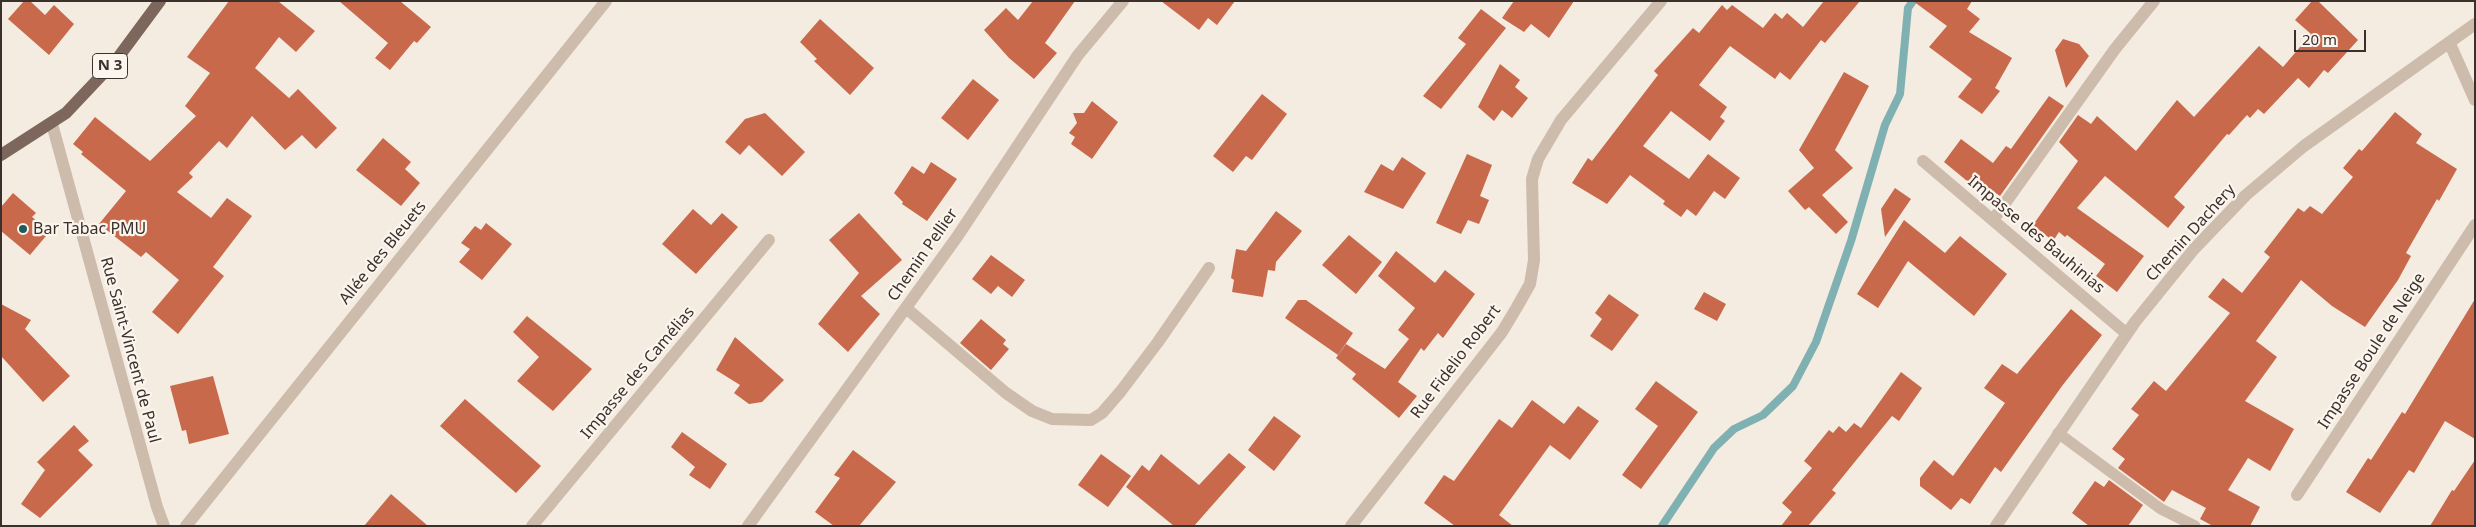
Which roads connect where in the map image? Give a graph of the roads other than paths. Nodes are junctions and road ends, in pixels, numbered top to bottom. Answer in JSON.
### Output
{"nodes":[{"id":1,"x":160,"y":1,"type":"edge"},
{"id":2,"x":606,"y":1,"type":"edge"},
{"id":3,"x":1123,"y":1,"type":"edge"},
{"id":4,"x":1661,"y":1,"type":"edge"},
{"id":5,"x":2154,"y":1,"type":"edge"},
{"id":6,"x":2475,"y":24,"type":"edge"},
{"id":7,"x":2450,"y":44,"type":"junction"},
{"id":8,"x":2475,"y":100,"type":"edge"},
{"id":9,"x":52,"y":124,"type":"junction"},
{"id":10,"x":1,"y":155,"type":"edge"},
{"id":11,"x":1923,"y":161,"type":"dead end"},
{"id":12,"x":1993,"y":220,"type":"junction"},
{"id":13,"x":2475,"y":225,"type":"edge"},
{"id":14,"x":769,"y":240,"type":"dead end"},
{"id":15,"x":1209,"y":268,"type":"dead end"},
{"id":16,"x":906,"y":308,"type":"junction"},
{"id":17,"x":2127,"y":334,"type":"junction"},
{"id":18,"x":2058,"y":433,"type":"junction"},
{"id":19,"x":2297,"y":495,"type":"dead end"},
{"id":20,"x":164,"y":526,"type":"edge"},
{"id":21,"x":186,"y":526,"type":"edge"},
{"id":22,"x":532,"y":526,"type":"edge"},
{"id":23,"x":748,"y":526,"type":"edge"},
{"id":24,"x":1351,"y":526,"type":"edge"},
{"id":25,"x":1996,"y":526,"type":"edge"},
{"id":26,"x":2195,"y":526,"type":"edge"}],
"edges":[{"from":1,"to":9,"type":"main road","number":"N 3"},
{"from":2,"to":21,"type":"street","name":"Allée des Bleuets"},
{"from":3,"to":16,"type":"street","name":"Chemin Pellier"},
{"from":4,"to":24,"type":"street","name":"Rue Fidelio Robert"},
{"from":5,"to":12,"type":"street"},
{"from":6,"to":7,"type":"street","name":"Chemin Dachery"},
{"from":7,"to":8,"type":"street"},
{"from":7,"to":17,"type":"street","name":"Chemin Dachery"},
{"from":9,"to":10,"type":"main road","number":"N 3"},
{"from":9,"to":20,"type":"street","name":"Rue Saint-Vincent de Paul"},
{"from":11,"to":12,"type":"street","name":"Impasse des Bauhinias"},
{"from":12,"to":17,"type":"street","name":"Impasse des Bauhinias"},
{"from":13,"to":19,"type":"street","name":"Impasse Boule de Neige"},
{"from":14,"to":22,"type":"street","name":"Impasse des Camélias"},
{"from":15,"to":16,"type":"street"},
{"from":16,"to":23,"type":"street","name":"Chemin Pellier"},
{"from":17,"to":18,"type":"street","name":"Chemin Dachery"},
{"from":18,"to":25,"type":"street","name":"Chemin Dachery"},
{"from":18,"to":26,"type":"lane"}]}
